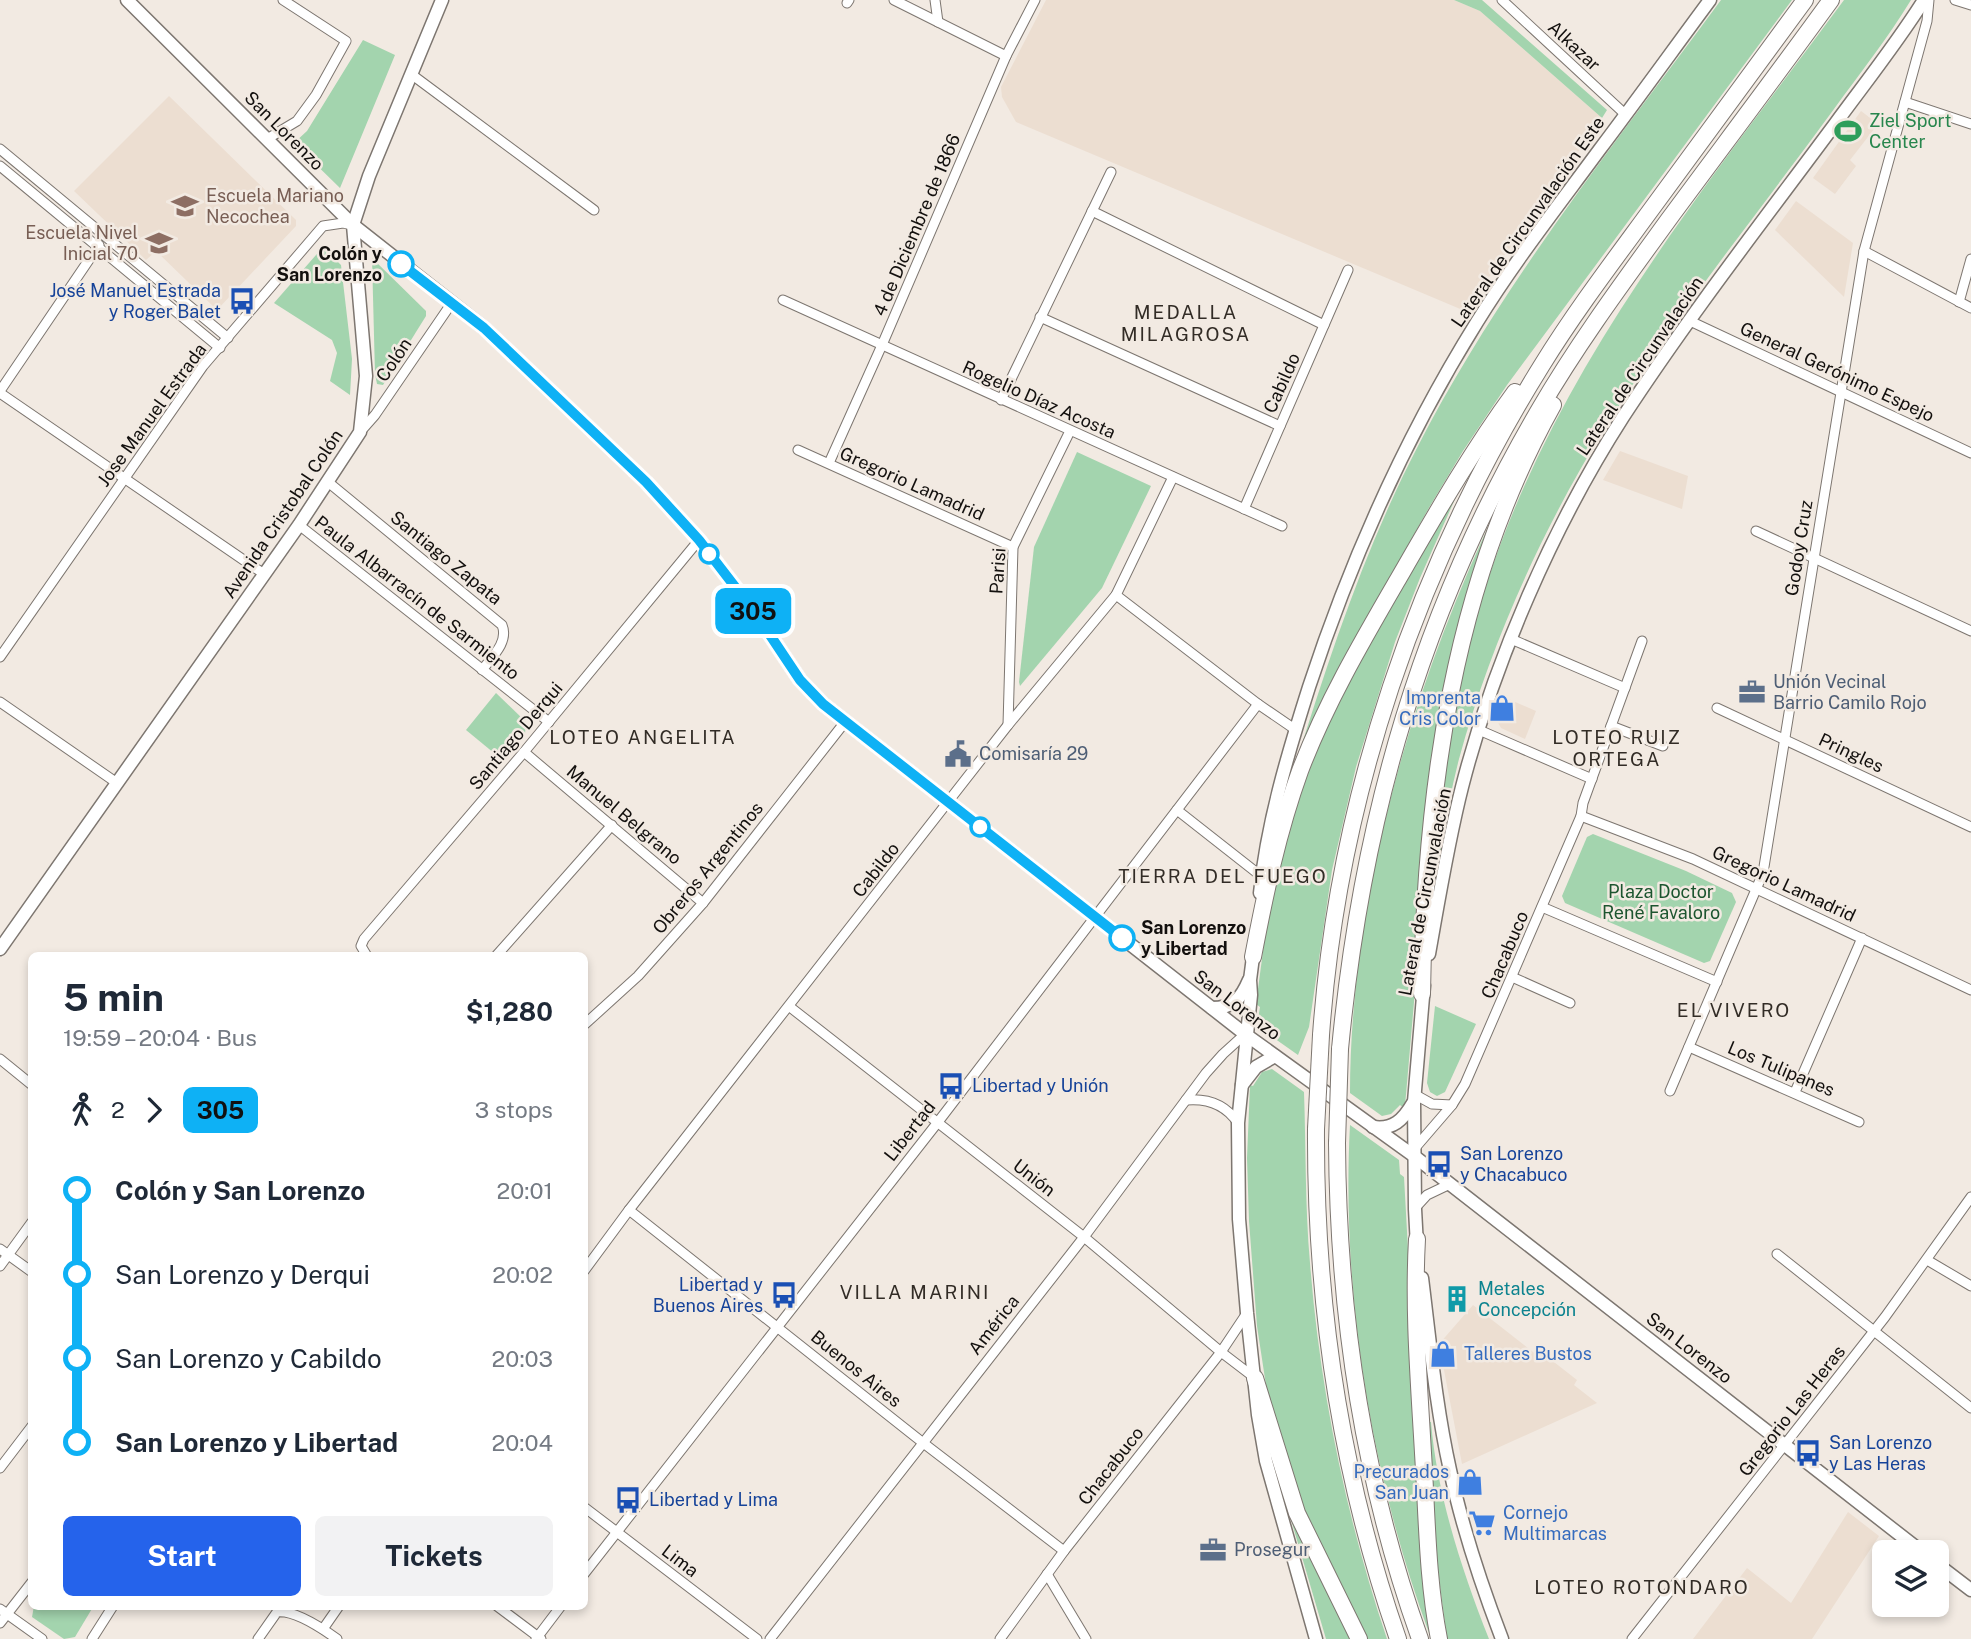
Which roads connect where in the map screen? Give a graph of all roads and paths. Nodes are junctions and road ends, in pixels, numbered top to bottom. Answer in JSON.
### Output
{"nodes":[{"id":1,"x":127,"y":0,"type":"edge"},
{"id":2,"x":283,"y":0,"type":"edge"},
{"id":3,"x":442,"y":0,"type":"edge"},
{"id":4,"x":894,"y":0,"type":"edge"},
{"id":5,"x":935,"y":0,"type":"edge"},
{"id":6,"x":1035,"y":0,"type":"edge"},
{"id":7,"x":1502,"y":0,"type":"edge"},
{"id":8,"x":1710,"y":0,"type":"edge"},
{"id":9,"x":1805,"y":0,"type":"edge"},
{"id":10,"x":1831,"y":0,"type":"edge"},
{"id":11,"x":1927,"y":0,"type":"edge"},
{"id":12,"x":1955,"y":0,"type":"edge"},
{"id":13,"x":1971,"y":5,"type":"edge"},
{"id":14,"x":938,"y":22,"type":"junction"},
{"id":15,"x":1006,"y":57,"type":"junction"},
{"id":16,"x":411,"y":74,"type":"junction"},
{"id":17,"x":1905,"y":102,"type":"junction"},
{"id":18,"x":1626,"y":115,"type":"junction"},
{"id":19,"x":1971,"y":124,"type":"edge"},
{"id":20,"x":267,"y":138,"type":"junction"},
{"id":21,"x":0,"y":149,"type":"edge"},
{"id":22,"x":0,"y":166,"type":"edge"},
{"id":23,"x":1111,"y":172,"type":"dead end"},
{"id":24,"x":594,"y":210,"type":"dead end"},
{"id":25,"x":1092,"y":211,"type":"junction"},
{"id":26,"x":353,"y":225,"type":"junction"},
{"id":27,"x":105,"y":236,"type":"junction"},
{"id":28,"x":98,"y":247,"type":"junction"},
{"id":29,"x":1864,"y":251,"type":"junction"},
{"id":30,"x":1971,"y":259,"type":"edge"},
{"id":31,"x":1348,"y":270,"type":"dead end"},
{"id":32,"x":1612,"y":297,"type":"junction"},
{"id":33,"x":783,"y":300,"type":"dead end"},
{"id":34,"x":1584,"y":300,"type":"junction"},
{"id":35,"x":1959,"y":302,"type":"junction"},
{"id":36,"x":451,"y":304,"type":"junction"},
{"id":37,"x":1971,"y":308,"type":"edge"},
{"id":38,"x":1040,"y":317,"type":"junction"},
{"id":39,"x":1690,"y":321,"type":"junction"},
{"id":40,"x":1324,"y":325,"type":"junction"},
{"id":41,"x":228,"y":338,"type":"junction"},
{"id":42,"x":882,"y":345,"type":"junction"},
{"id":43,"x":220,"y":348,"type":"junction"},
{"id":44,"x":1841,"y":391,"type":"junction"},
{"id":45,"x":0,"y":392,"type":"edge"},
{"id":46,"x":1001,"y":400,"type":"junction"},
{"id":47,"x":1280,"y":426,"type":"junction"},
{"id":48,"x":1070,"y":431,"type":"junction"},
{"id":49,"x":360,"y":432,"type":"junction"},
{"id":50,"x":798,"y":450,"type":"dead end"},
{"id":51,"x":1971,"y":453,"type":"edge"},
{"id":52,"x":829,"y":463,"type":"junction"},
{"id":53,"x":1173,"y":477,"type":"junction"},
{"id":54,"x":125,"y":479,"type":"junction"},
{"id":55,"x":328,"y":482,"type":"junction"},
{"id":56,"x":1244,"y":509,"type":"junction"},
{"id":57,"x":299,"y":525,"type":"junction"},
{"id":58,"x":1282,"y":526,"type":"dead end"},
{"id":59,"x":1756,"y":531,"type":"dead end"},
{"id":60,"x":699,"y":540,"type":"junction"},
{"id":61,"x":1013,"y":547,"type":"junction"},
{"id":62,"x":1814,"y":558,"type":"junction"},
{"id":63,"x":264,"y":574,"type":"junction"},
{"id":64,"x":1116,"y":595,"type":"junction"},
{"id":65,"x":1971,"y":631,"type":"edge"},
{"id":66,"x":1511,"y":639,"type":"junction"},
{"id":67,"x":1643,"y":641,"type":"dead end"},
{"id":68,"x":0,"y":657,"type":"edge"},
{"id":69,"x":482,"y":670,"type":"junction"},
{"id":70,"x":1625,"y":688,"type":"junction"},
{"id":71,"x":0,"y":702,"type":"edge"},
{"id":72,"x":1258,"y":704,"type":"junction"},
{"id":73,"x":1717,"y":708,"type":"dead end"},
{"id":74,"x":549,"y":722,"type":"junction"},
{"id":75,"x":845,"y":722,"type":"junction"},
{"id":76,"x":1008,"y":725,"type":"junction"},
{"id":77,"x":1611,"y":726,"type":"junction"},
{"id":78,"x":1296,"y":730,"type":"junction"},
{"id":79,"x":1479,"y":730,"type":"junction"},
{"id":80,"x":1785,"y":739,"type":"junction"},
{"id":81,"x":1663,"y":746,"type":"dead end"},
{"id":82,"x":524,"y":752,"type":"junction"},
{"id":83,"x":1591,"y":779,"type":"junction"},
{"id":84,"x":117,"y":783,"type":"junction"},
{"id":85,"x":949,"y":802,"type":"junction"},
{"id":86,"x":1177,"y":810,"type":"junction"},
{"id":87,"x":1581,"y":816,"type":"junction"},
{"id":88,"x":612,"y":825,"type":"junction"},
{"id":89,"x":1971,"y":827,"type":"edge"},
{"id":90,"x":1261,"y":876,"type":"junction"},
{"id":91,"x":1757,"y":889,"type":"junction"},
{"id":92,"x":703,"y":903,"type":"junction"},
{"id":93,"x":1542,"y":907,"type":"junction"},
{"id":94,"x":1093,"y":916,"type":"junction"},
{"id":95,"x":1861,"y":938,"type":"junction"},
{"id":96,"x":0,"y":949,"type":"edge"},
{"id":97,"x":364,"y":952,"type":"edge"},
{"id":98,"x":500,"y":952,"type":"edge"},
{"id":99,"x":1254,"y":957,"type":"junction"},
{"id":100,"x":1513,"y":977,"type":"junction"},
{"id":101,"x":1250,"y":980,"type":"junction"},
{"id":102,"x":1717,"y":982,"type":"junction"},
{"id":103,"x":1971,"y":990,"type":"edge"},
{"id":104,"x":1422,"y":994,"type":"junction"},
{"id":105,"x":1570,"y":1003,"type":"dead end"},
{"id":106,"x":790,"y":1007,"type":"junction"},
{"id":107,"x":1212,"y":1008,"type":"junction"},
{"id":108,"x":588,"y":1021,"type":"edge"},
{"id":109,"x":1245,"y":1034,"type":"junction"},
{"id":110,"x":1689,"y":1047,"type":"junction"},
{"id":111,"x":1275,"y":1056,"type":"junction"},
{"id":112,"x":0,"y":1059,"type":"edge"},
{"id":113,"x":28,"y":1082,"type":"edge"},
{"id":114,"x":1240,"y":1090,"type":"junction"},
{"id":115,"x":1670,"y":1091,"type":"dead end"},
{"id":116,"x":1795,"y":1092,"type":"junction"},
{"id":117,"x":1414,"y":1098,"type":"junction"},
{"id":118,"x":1186,"y":1100,"type":"junction"},
{"id":119,"x":1452,"y":1105,"type":"junction"},
{"id":120,"x":938,"y":1122,"type":"junction"},
{"id":121,"x":1859,"y":1122,"type":"dead end"},
{"id":122,"x":1238,"y":1123,"type":"junction"},
{"id":123,"x":1372,"y":1127,"type":"junction"},
{"id":124,"x":1414,"y":1152,"type":"junction"},
{"id":125,"x":1450,"y":1184,"type":"junction"},
{"id":126,"x":1971,"y":1197,"type":"edge"},
{"id":127,"x":1415,"y":1209,"type":"junction"},
{"id":128,"x":629,"y":1210,"type":"junction"},
{"id":129,"x":28,"y":1226,"type":"edge"},
{"id":130,"x":1083,"y":1237,"type":"junction"},
{"id":131,"x":1416,"y":1239,"type":"junction"},
{"id":132,"x":4,"y":1252,"type":"edge"},
{"id":133,"x":1777,"y":1254,"type":"dead end"},
{"id":134,"x":1927,"y":1260,"type":"junction"},
{"id":135,"x":0,"y":1266,"type":"edge"},
{"id":136,"x":588,"y":1266,"type":"edge"},
{"id":137,"x":28,"y":1269,"type":"edge"},
{"id":138,"x":1971,"y":1286,"type":"edge"},
{"id":139,"x":1247,"y":1312,"type":"junction"},
{"id":140,"x":778,"y":1327,"type":"junction"},
{"id":141,"x":1874,"y":1331,"type":"junction"},
{"id":142,"x":1220,"y":1352,"type":"junction"},
{"id":143,"x":1255,"y":1378,"type":"junction"},
{"id":144,"x":1971,"y":1408,"type":"edge"},
{"id":145,"x":28,"y":1431,"type":"edge"},
{"id":146,"x":922,"y":1443,"type":"junction"},
{"id":147,"x":1785,"y":1445,"type":"junction"},
{"id":148,"x":0,"y":1468,"type":"edge"},
{"id":149,"x":588,"y":1510,"type":"edge"},
{"id":150,"x":616,"y":1532,"type":"junction"},
{"id":151,"x":1907,"y":1540,"type":"edge"},
{"id":152,"x":1064,"y":1551,"type":"junction"},
{"id":153,"x":588,"y":1569,"type":"edge"},
{"id":154,"x":1949,"y":1573,"type":"edge"},
{"id":155,"x":1047,"y":1574,"type":"junction"},
{"id":156,"x":28,"y":1586,"type":"edge"},
{"id":157,"x":1971,"y":1590,"type":"edge"},
{"id":158,"x":110,"y":1610,"type":"edge"},
{"id":159,"x":336,"y":1610,"type":"edge"},
{"id":160,"x":502,"y":1610,"type":"edge"},
{"id":161,"x":558,"y":1610,"type":"edge"},
{"id":162,"x":4,"y":1611,"type":"edge"},
{"id":163,"x":0,"y":1623,"type":"edge"},
{"id":164,"x":323,"y":1629,"type":"junction"},
{"id":165,"x":539,"y":1638,"type":"edge"},
{"id":166,"x":42,"y":1639,"type":"edge"},
{"id":167,"x":92,"y":1639,"type":"edge"},
{"id":168,"x":258,"y":1639,"type":"edge"},
{"id":169,"x":337,"y":1639,"type":"edge"},
{"id":170,"x":757,"y":1639,"type":"edge"},
{"id":171,"x":770,"y":1639,"type":"edge"},
{"id":172,"x":1000,"y":1639,"type":"edge"},
{"id":173,"x":1086,"y":1639,"type":"edge"},
{"id":174,"x":1316,"y":1639,"type":"edge"},
{"id":175,"x":1359,"y":1639,"type":"edge"},
{"id":176,"x":1398,"y":1639,"type":"edge"},
{"id":177,"x":1420,"y":1639,"type":"edge"},
{"id":178,"x":1439,"y":1639,"type":"edge"},
{"id":179,"x":1502,"y":1639,"type":"edge"},
{"id":180,"x":1632,"y":1639,"type":"edge"}],
"edges":[{"from":1,"to":20,"type":"street","name":"San Lorenzo"},
{"from":2,"to":20,"type":"street"},
{"from":3,"to":16,"type":"street","name":"Avenida Cristobal Colón"},
{"from":4,"to":14,"type":"street"},
{"from":5,"to":14,"type":"street"},
{"from":6,"to":15,"type":"street","name":"4 de Diciembre de 1866"},
{"from":7,"to":18,"type":"street","name":"Alkazar"},
{"from":8,"to":18,"type":"street","name":"Lateral de Circunvalación Este"},
{"from":9,"to":34,"type":"highway"},
{"from":10,"to":32,"type":"highway"},
{"from":11,"to":17,"type":"street","name":"Godoy Cruz"},
{"from":11,"to":39,"type":"street","name":"Lateral de Circunvalación"},
{"from":12,"to":13,"type":"street"},
{"from":14,"to":15,"type":"street"},
{"from":15,"to":42,"type":"street","name":"4 de Diciembre de 1866"},
{"from":16,"to":24,"type":"street"},
{"from":16,"to":26,"type":"street","name":"Avenida Cristobal Colón"},
{"from":17,"to":19,"type":"street"},
{"from":17,"to":29,"type":"street","name":"Godoy Cruz"},
{"from":18,"to":78,"type":"street","name":"Lateral de Circunvalación Este"},
{"from":20,"to":26,"type":"street","name":"San Lorenzo"},
{"from":21,"to":27,"type":"street"},
{"from":22,"to":28,"type":"street"},
{"from":23,"to":25,"type":"street"},
{"from":25,"to":38,"type":"street"},
{"from":25,"to":40,"type":"street"},
{"from":26,"to":36,"type":"street","name":"San Lorenzo"},
{"from":26,"to":41,"type":"street","name":"Jose Manuel Estrada"},
{"from":26,"to":49,"type":"street","name":"Avenida Cristobal Colón"},
{"from":27,"to":28,"type":"street"},
{"from":27,"to":41,"type":"street"},
{"from":28,"to":43,"type":"street"},
{"from":28,"to":45,"type":"street"},
{"from":29,"to":35,"type":"street"},
{"from":29,"to":44,"type":"street","name":"Godoy Cruz"},
{"from":30,"to":35,"type":"street"},
{"from":31,"to":40,"type":"street","name":"Cabildo"},
{"from":32,"to":104,"type":"highway"},
{"from":32,"to":177,"type":"highway","bridge":true},
{"from":33,"to":42,"type":"street","name":"Rogelio Díaz Acosta"},
{"from":34,"to":99,"type":"highway"},
{"from":34,"to":176,"type":"highway","bridge":true},
{"from":35,"to":37,"type":"street"},
{"from":36,"to":49,"type":"street","name":"Colón"},
{"from":36,"to":60,"type":"street","name":"San Lorenzo"},
{"from":38,"to":46,"type":"street"},
{"from":38,"to":47,"type":"street"},
{"from":39,"to":44,"type":"street","name":"General Gerónimo Espejo"},
{"from":39,"to":66,"type":"street","name":"Lateral de Circunvalación"},
{"from":40,"to":47,"type":"street","name":"Cabildo"},
{"from":41,"to":43,"type":"street","name":"Jose Manuel Estrada"},
{"from":42,"to":46,"type":"street","name":"Rogelio Díaz Acosta"},
{"from":42,"to":52,"type":"street","name":"4 de Diciembre de 1866"},
{"from":43,"to":54,"type":"street","name":"Jose Manuel Estrada"},
{"from":44,"to":51,"type":"street","name":"General Gerónimo Espejo"},
{"from":44,"to":62,"type":"street","name":"Godoy Cruz"},
{"from":45,"to":54,"type":"street"},
{"from":46,"to":48,"type":"street","name":"Rogelio Díaz Acosta"},
{"from":47,"to":56,"type":"street","name":"Cabildo"},
{"from":48,"to":53,"type":"street","name":"Rogelio Díaz Acosta"},
{"from":48,"to":61,"type":"street","name":"Parisi"},
{"from":49,"to":55,"type":"street","name":"Avenida Cristobal Colón"},
{"from":50,"to":52,"type":"street","name":"Gregorio Lamadrid"},
{"from":52,"to":61,"type":"street","name":"Gregorio Lamadrid"},
{"from":53,"to":56,"type":"street","name":"Rogelio Díaz Acosta"},
{"from":53,"to":64,"type":"street","name":"Cabildo"},
{"from":54,"to":63,"type":"street"},
{"from":54,"to":68,"type":"street","name":"Jose Manuel Estrada"},
{"from":55,"to":57,"type":"street","name":"Avenida Cristobal Colón"},
{"from":55,"to":69,"type":"street","name":"Santiago Zapata"},
{"from":56,"to":58,"type":"street","name":"Rogelio Díaz Acosta"},
{"from":57,"to":63,"type":"street","name":"Avenida Cristobal Colón"},
{"from":57,"to":69,"type":"street","name":"Paula Albarracín de Sarmiento"},
{"from":59,"to":62,"type":"street"},
{"from":60,"to":74,"type":"street","name":"Santiago Derqui"},
{"from":60,"to":75,"type":"street","name":"San Lorenzo"},
{"from":61,"to":76,"type":"street","name":"Parisi"},
{"from":62,"to":65,"type":"street"},
{"from":62,"to":80,"type":"street","name":"Godoy Cruz"},
{"from":63,"to":84,"type":"street","name":"Avenida Cristobal Colón"},
{"from":64,"to":72,"type":"street"},
{"from":64,"to":76,"type":"street","name":"Cabildo"},
{"from":66,"to":70,"type":"street"},
{"from":66,"to":79,"type":"street","name":"Lateral de Circunvalación"},
{"from":67,"to":70,"type":"street","name":"Chacabuco"},
{"from":69,"to":74,"type":"street","name":"Paula Albarracín de Sarmiento"},
{"from":70,"to":77,"type":"street","name":"Chacabuco"},
{"from":71,"to":84,"type":"street"},
{"from":72,"to":78,"type":"street"},
{"from":72,"to":86,"type":"street","name":"Libertad"},
{"from":73,"to":80,"type":"street","name":"Pringles"},
{"from":74,"to":82,"type":"street","name":"Santiago Derqui"},
{"from":75,"to":85,"type":"street","name":"San Lorenzo"},
{"from":75,"to":92,"type":"street","name":"Obreros Argentinos"},
{"from":76,"to":85,"type":"street","name":"Cabildo"},
{"from":77,"to":81,"type":"street"},
{"from":77,"to":83,"type":"street","name":"Chacabuco"},
{"from":78,"to":90,"type":"street","name":"Lateral de Circunvalación Este"},
{"from":79,"to":83,"type":"street"},
{"from":79,"to":104,"type":"street","name":"Lateral de Circunvalación"},
{"from":80,"to":89,"type":"street","name":"Pringles"},
{"from":80,"to":91,"type":"street","name":"Godoy Cruz"},
{"from":82,"to":88,"type":"street","name":"Manuel Belgrano"},
{"from":82,"to":97,"type":"street","name":"Santiago Derqui"},
{"from":83,"to":87,"type":"street","name":"Chacabuco"},
{"from":84,"to":96,"type":"street","name":"Avenida Cristobal Colón"},
{"from":85,"to":94,"type":"street","name":"San Lorenzo"},
{"from":85,"to":106,"type":"street","name":"Cabildo"},
{"from":86,"to":90,"type":"street"},
{"from":86,"to":94,"type":"street","name":"Libertad"},
{"from":87,"to":91,"type":"street","name":"Gregorio Lamadrid"},
{"from":87,"to":93,"type":"street","name":"Chacabuco"},
{"from":88,"to":92,"type":"street","name":"Manuel Belgrano"},
{"from":88,"to":98,"type":"street"},
{"from":90,"to":99,"type":"street","name":"Lateral de Circunvalación Este"},
{"from":91,"to":95,"type":"street","name":"Gregorio Lamadrid"},
{"from":91,"to":102,"type":"street","name":"Godoy Cruz"},
{"from":92,"to":108,"type":"street","name":"Obreros Argentinos"},
{"from":93,"to":100,"type":"street","name":"Chacabuco"},
{"from":93,"to":102,"type":"street"},
{"from":94,"to":107,"type":"street","name":"San Lorenzo"},
{"from":94,"to":120,"type":"street","name":"Libertad"},
{"from":95,"to":103,"type":"street","name":"Gregorio Lamadrid"},
{"from":95,"to":116,"type":"street"},
{"from":99,"to":101,"type":"street","name":"Lateral de Circunvalación Este"},
{"from":100,"to":105,"type":"street"},
{"from":100,"to":119,"type":"street","name":"Chacabuco"},
{"from":101,"to":107,"type":"street"},
{"from":101,"to":109,"type":"street","name":"Lateral de Circunvalación Este"},
{"from":102,"to":110,"type":"street","name":"Godoy Cruz"},
{"from":104,"to":117,"type":"street","name":"Lateral de Circunvalación"},
{"from":106,"to":120,"type":"street","name":"Unión"},
{"from":106,"to":128,"type":"street","name":"Cabildo"},
{"from":107,"to":109,"type":"street","name":"San Lorenzo"},
{"from":109,"to":111,"type":"street","name":"San Lorenzo"},
{"from":109,"to":114,"type":"street","name":"Lateral de Circunvalación Este"},
{"from":109,"to":118,"type":"street","name":"América"},
{"from":110,"to":115,"type":"street","name":"Godoy Cruz"},
{"from":110,"to":116,"type":"street","name":"Los Tulipanes"},
{"from":111,"to":114,"type":"street"},
{"from":111,"to":123,"type":"street","name":"San Lorenzo"},
{"from":112,"to":113,"type":"street"},
{"from":114,"to":122,"type":"street","name":"Lateral de Circunvalación Este"},
{"from":116,"to":121,"type":"street","name":"Los Tulipanes"},
{"from":117,"to":119,"type":"street"},
{"from":117,"to":123,"type":"street"},
{"from":117,"to":124,"type":"street","name":"Lateral de Circunvalación"},
{"from":118,"to":122,"type":"street"},
{"from":118,"to":130,"type":"street","name":"América"},
{"from":119,"to":124,"type":"street","name":"Chacabuco"},
{"from":120,"to":130,"type":"street","name":"Unión"},
{"from":120,"to":140,"type":"street","name":"Libertad"},
{"from":122,"to":139,"type":"street","name":"Lateral de Circunvalación Este"},
{"from":123,"to":124,"type":"street","name":"San Lorenzo"},
{"from":124,"to":125,"type":"street","name":"San Lorenzo"},
{"from":124,"to":127,"type":"street","name":"Lateral de Circunvalación"},
{"from":125,"to":127,"type":"street"},
{"from":125,"to":147,"type":"street","name":"San Lorenzo"},
{"from":126,"to":134,"type":"street","name":"Gregorio Las Heras"},
{"from":127,"to":131,"type":"street","name":"Lateral de Circunvalación"},
{"from":128,"to":136,"type":"street","name":"Cabildo"},
{"from":128,"to":140,"type":"street","name":"Buenos Aires"},
{"from":129,"to":132,"type":"street"},
{"from":130,"to":142,"type":"street","name":"Unión"},
{"from":130,"to":146,"type":"street","name":"América"},
{"from":131,"to":178,"type":"highway"},
{"from":131,"to":179,"type":"street","name":"Lateral de Circunvalación"},
{"from":132,"to":135,"type":"street"},
{"from":132,"to":137,"type":"street"},
{"from":133,"to":141,"type":"street"},
{"from":134,"to":138,"type":"street"},
{"from":134,"to":141,"type":"street","name":"Gregorio Las Heras"},
{"from":139,"to":142,"type":"street","name":"Chacabuco"},
{"from":139,"to":143,"type":"street","name":"Lateral de Circunvalación Este"},
{"from":140,"to":146,"type":"street","name":"Buenos Aires"},
{"from":140,"to":150,"type":"street","name":"Libertad"},
{"from":141,"to":144,"type":"street"},
{"from":141,"to":147,"type":"street","name":"Gregorio Las Heras"},
{"from":142,"to":143,"type":"street","name":"Unión"},
{"from":142,"to":152,"type":"street","name":"Chacabuco"},
{"from":143,"to":174,"type":"street","name":"Lateral de Circunvalación Este"},
{"from":143,"to":175,"type":"highway"},
{"from":145,"to":148,"type":"street"},
{"from":146,"to":152,"type":"street","name":"Buenos Aires"},
{"from":146,"to":171,"type":"street","name":"América"},
{"from":147,"to":151,"type":"street","name":"San Lorenzo"},
{"from":147,"to":180,"type":"street","name":"Gregorio Las Heras"},
{"from":149,"to":150,"type":"street","name":"Lima"},
{"from":150,"to":153,"type":"street","name":"Libertad"},
{"from":150,"to":170,"type":"street","name":"Lima"},
{"from":152,"to":155,"type":"street","name":"Chacabuco"},
{"from":154,"to":157,"type":"street"},
{"from":155,"to":172,"type":"street","name":"Chacabuco"},
{"from":155,"to":173,"type":"street"},
{"from":156,"to":162,"type":"street"},
{"from":158,"to":167,"type":"street"},
{"from":159,"to":164,"type":"street"},
{"from":160,"to":165,"type":"street"},
{"from":161,"to":165,"type":"street"},
{"from":162,"to":163,"type":"street"},
{"from":162,"to":166,"type":"street"},
{"from":164,"to":168,"type":"street"},
{"from":164,"to":169,"type":"street"}]}
